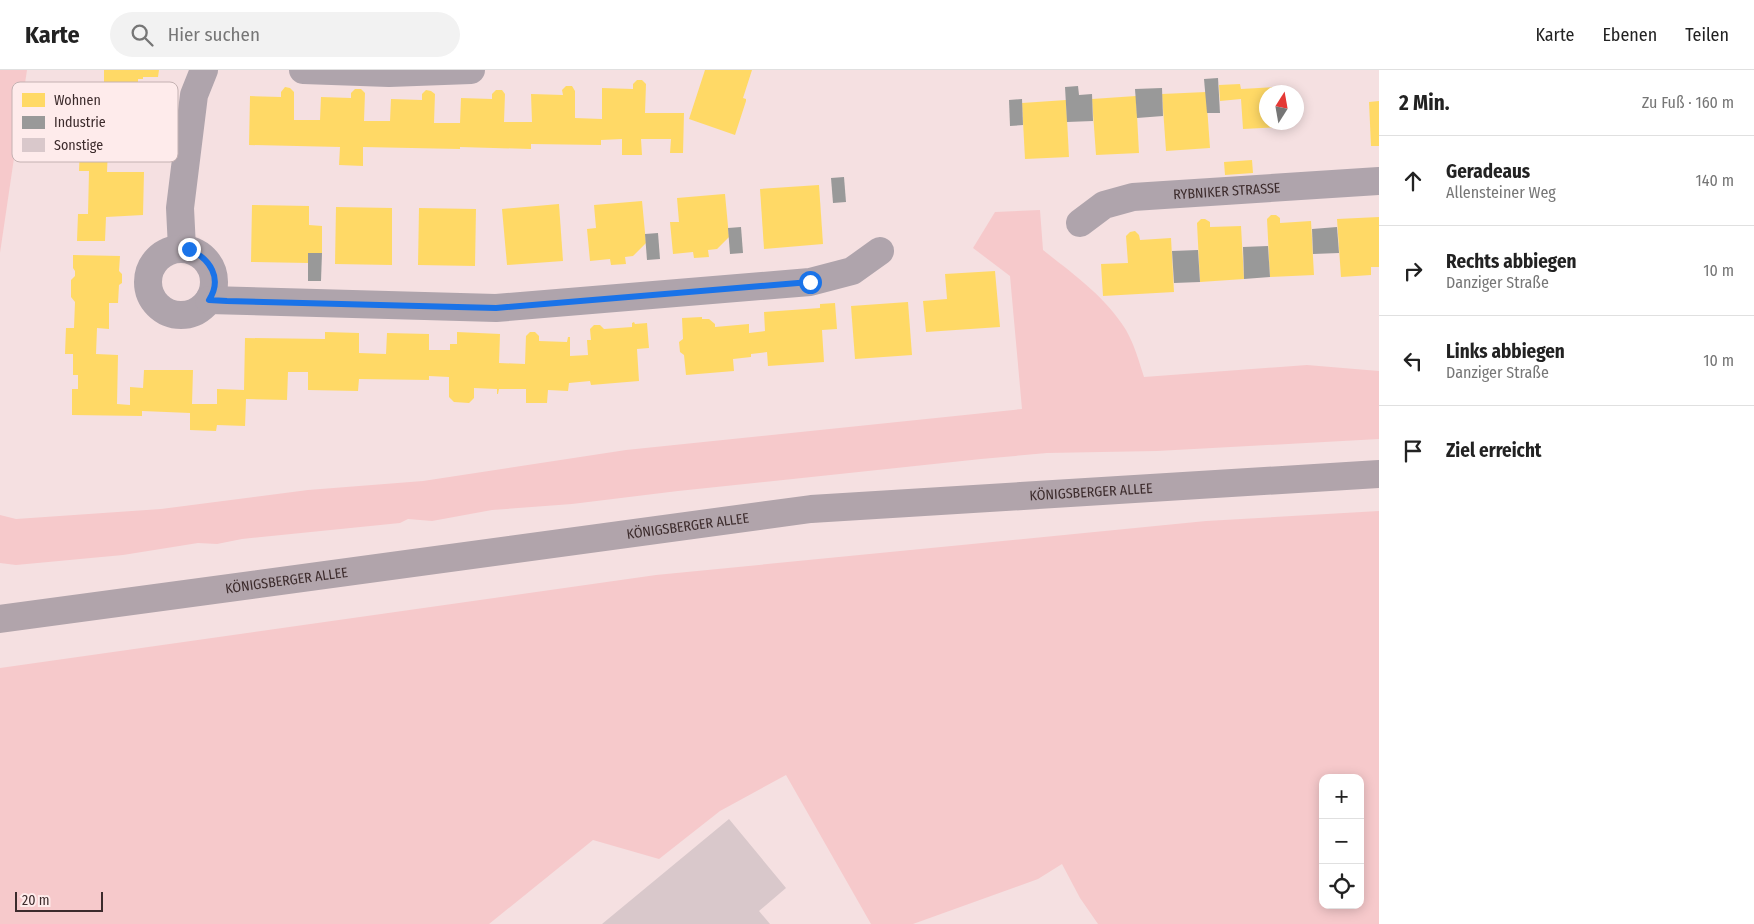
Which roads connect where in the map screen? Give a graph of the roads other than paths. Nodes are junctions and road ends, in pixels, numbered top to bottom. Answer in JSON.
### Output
{"nodes":[{"id":1,"x":204,"y":70,"type":"edge"},
{"id":2,"x":303,"y":70,"type":"edge"},
{"id":3,"x":471,"y":70,"type":"edge"},
{"id":4,"x":1379,"y":181,"type":"edge"},
{"id":5,"x":1080,"y":223,"type":"dead end"},
{"id":6,"x":182,"y":248,"type":"junction"},
{"id":7,"x":880,"y":251,"type":"dead end"},
{"id":8,"x":209,"y":300,"type":"junction"},
{"id":9,"x":1379,"y":474,"type":"edge"},
{"id":10,"x":0,"y":619,"type":"edge"}],
"edges":[{"from":1,"to":6,"type":"street"},
{"from":2,"to":3,"type":"street"},
{"from":4,"to":5,"type":"street","name":"RYBNIKER STRASSE"},
{"from":6,"to":8,"type":"street"},
{"from":6,"to":8,"type":"street"},
{"from":7,"to":8,"type":"street"},
{"from":9,"to":10,"type":"main road","name":"KÖNIGSBERGER ALLEE"}]}
